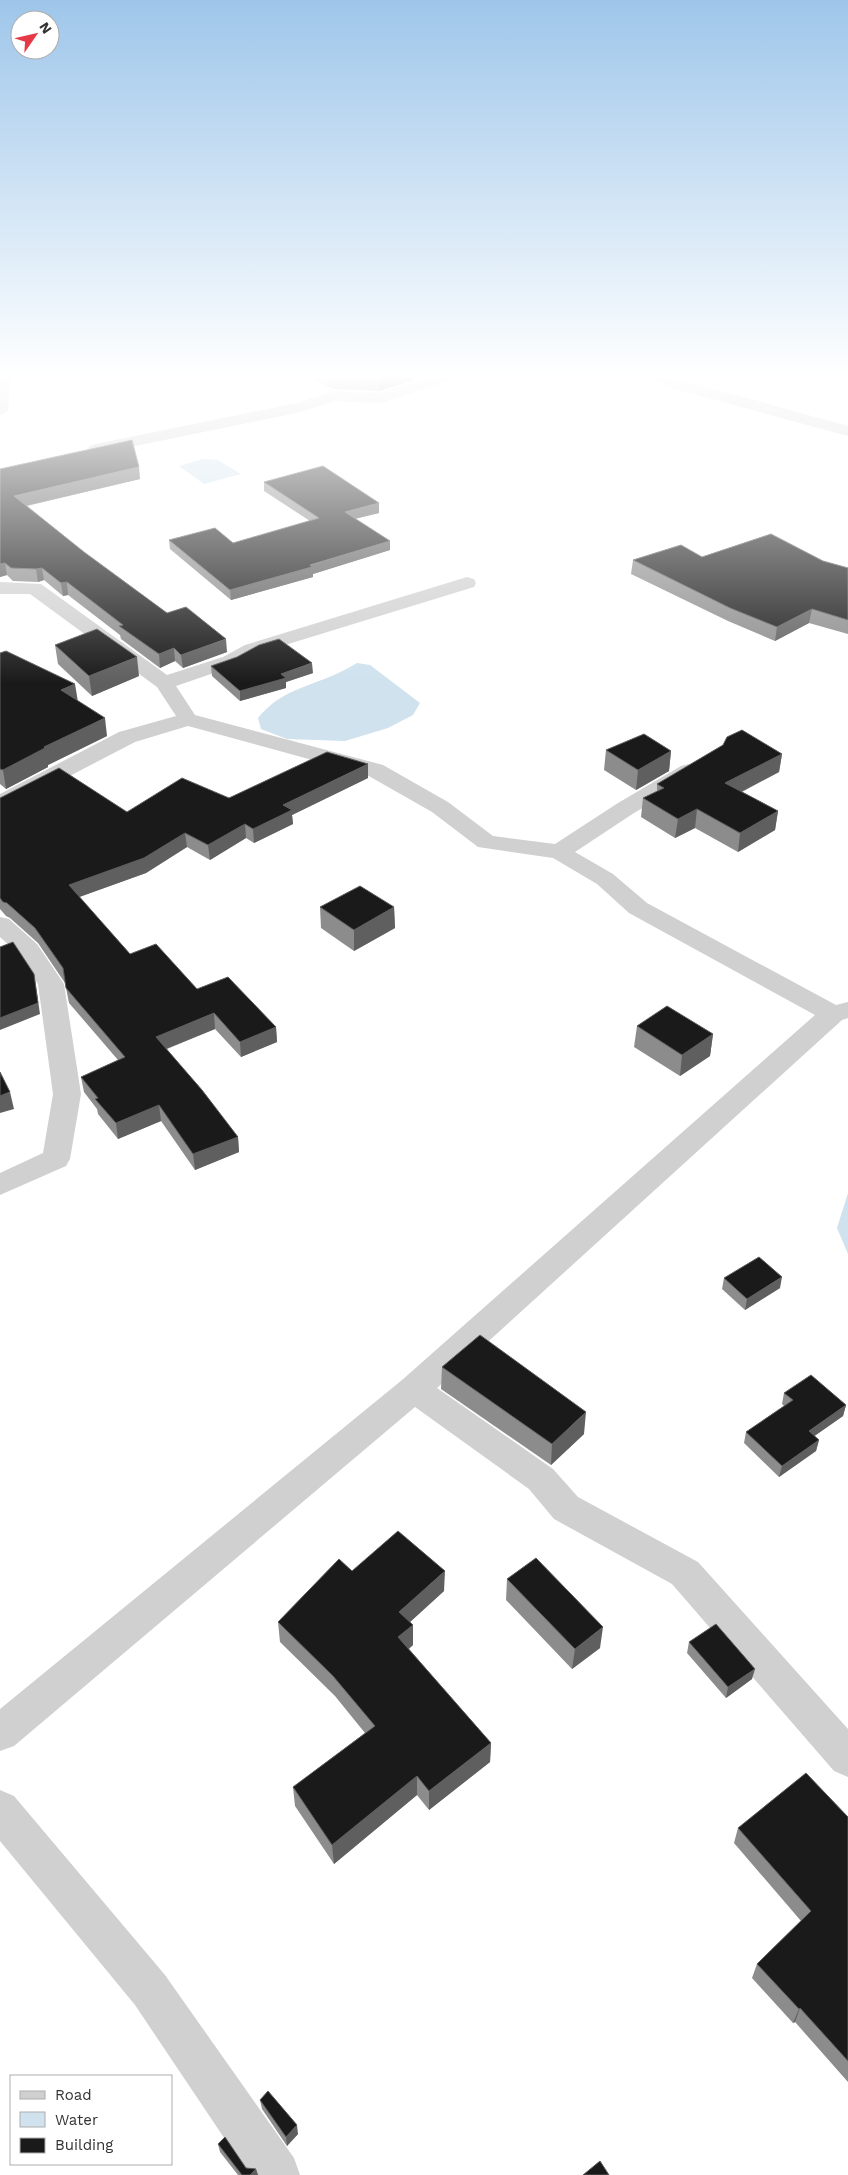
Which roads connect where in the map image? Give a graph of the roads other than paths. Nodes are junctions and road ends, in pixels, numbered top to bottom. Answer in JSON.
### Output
{"nodes":[{"id":1,"x":467,"y":583,"type":"dead end"},
{"id":2,"x":0,"y":588,"type":"edge"},
{"id":3,"x":164,"y":683,"type":"junction"},
{"id":4,"x":188,"y":719,"type":"junction"},
{"id":5,"x":704,"y":762,"type":"edge"},
{"id":6,"x":0,"y":803,"type":"edge"},
{"id":7,"x":559,"y":852,"type":"junction"},
{"id":8,"x":0,"y":924,"type":"edge"},
{"id":9,"x":840,"y":1012,"type":"edge"},
{"id":10,"x":0,"y":1185,"type":"edge"},
{"id":11,"x":414,"y":1388,"type":"junction"},
{"id":12,"x":0,"y":1733,"type":"edge"},
{"id":13,"x":848,"y":1758,"type":"edge"},
{"id":14,"x":0,"y":1810,"type":"edge"},
{"id":15,"x":277,"y":2175,"type":"edge"}],
"edges":[{"from":1,"to":3,"type":"street"},
{"from":2,"to":3,"type":"street"},
{"from":3,"to":4,"type":"street"},
{"from":4,"to":6,"type":"street"},
{"from":4,"to":7,"type":"street"},
{"from":5,"to":7,"type":"street"},
{"from":7,"to":9,"type":"street"},
{"from":8,"to":10,"type":"street"},
{"from":9,"to":11,"type":"street"},
{"from":11,"to":12,"type":"street"},
{"from":11,"to":13,"type":"street"},
{"from":14,"to":15,"type":"street"}]}
